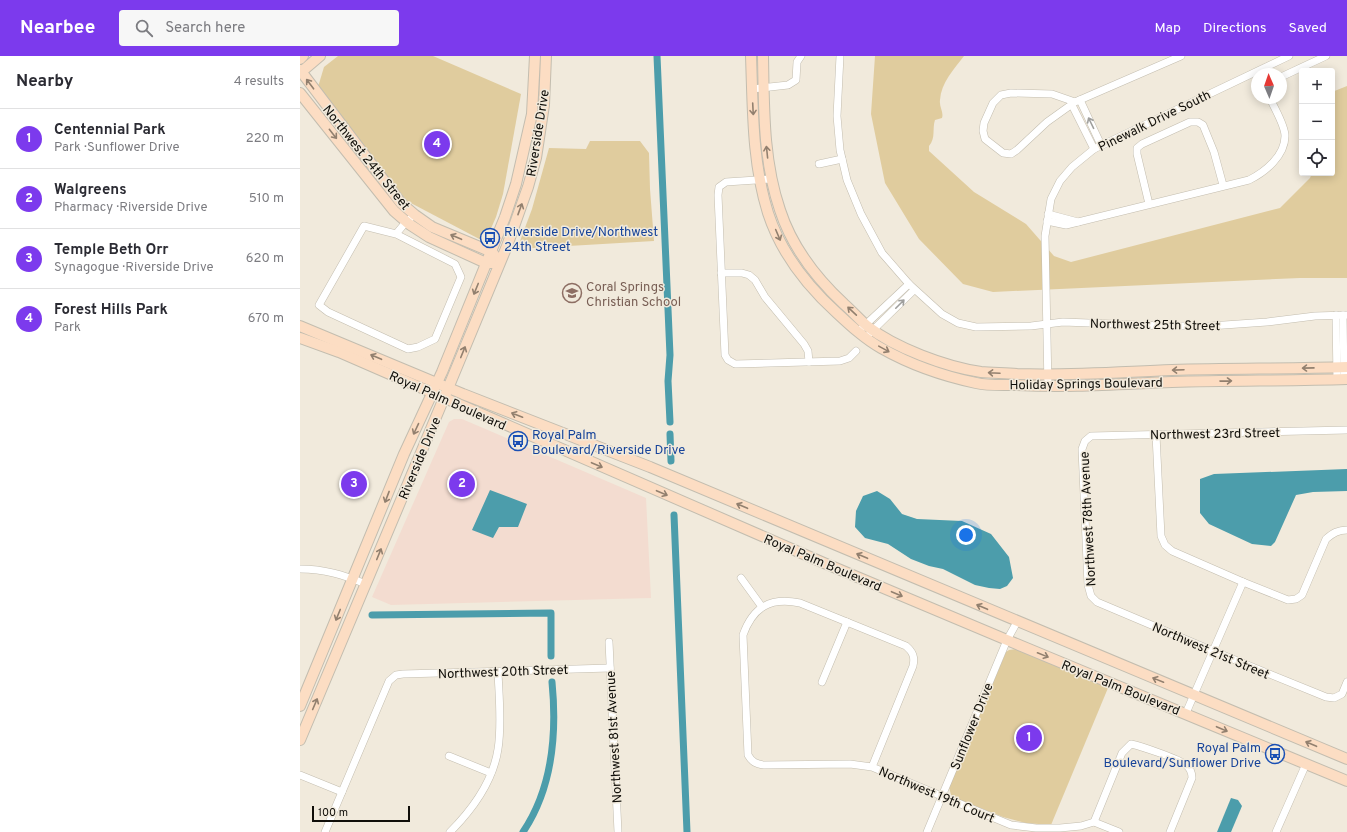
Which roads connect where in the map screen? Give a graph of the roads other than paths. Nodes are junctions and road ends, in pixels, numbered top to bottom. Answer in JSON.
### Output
{"nodes":[{"id":1,"x":303,"y":56,"type":"edge"},
{"id":2,"x":320,"y":56,"type":"edge"},
{"id":3,"x":535,"y":56,"type":"edge"},
{"id":4,"x":546,"y":56,"type":"edge"},
{"id":5,"x":751,"y":56,"type":"edge"},
{"id":6,"x":763,"y":56,"type":"edge"},
{"id":7,"x":801,"y":56,"type":"edge"},
{"id":8,"x":840,"y":56,"type":"edge"},
{"id":9,"x":1181,"y":56,"type":"edge"},
{"id":10,"x":1289,"y":56,"type":"edge"},
{"id":11,"x":1326,"y":56,"type":"edge"},
{"id":12,"x":300,"y":58,"type":"edge"},
{"id":13,"x":300,"y":72,"type":"edge"},
{"id":14,"x":1287,"y":74,"type":"edge"},
{"id":15,"x":764,"y":87,"type":"junction"},
{"id":16,"x":752,"y":88,"type":"junction"},
{"id":17,"x":300,"y":93,"type":"edge"},
{"id":18,"x":1076,"y":102,"type":"junction"},
{"id":19,"x":1273,"y":104,"type":"edge"},
{"id":20,"x":1101,"y":145,"type":"junction"},
{"id":21,"x":1094,"y":149,"type":"junction"},
{"id":22,"x":842,"y":159,"type":"junction"},
{"id":23,"x":819,"y":164,"type":"dead end"},
{"id":24,"x":771,"y":179,"type":"junction"},
{"id":25,"x":759,"y":180,"type":"junction"},
{"id":26,"x":1223,"y":185,"type":"junction"},
{"id":27,"x":1149,"y":204,"type":"junction"},
{"id":28,"x":415,"y":215,"type":"junction"},
{"id":29,"x":1048,"y":218,"type":"junction"},
{"id":30,"x":406,"y":222,"type":"junction"},
{"id":31,"x":396,"y":234,"type":"junction"},
{"id":32,"x":492,"y":252,"type":"junction"},
{"id":33,"x":486,"y":263,"type":"junction"},
{"id":34,"x":500,"y":263,"type":"junction"},
{"id":35,"x":721,"y":274,"type":"junction"},
{"id":36,"x":911,"y":287,"type":"junction"},
{"id":37,"x":1342,"y":315,"type":"edge"},
{"id":38,"x":1046,"y":324,"type":"junction"},
{"id":39,"x":300,"y":326,"type":"edge"},
{"id":40,"x":870,"y":327,"type":"junction"},
{"id":41,"x":862,"y":335,"type":"junction"},
{"id":42,"x":300,"y":338,"type":"edge"},
{"id":43,"x":856,"y":351,"type":"dead end"},
{"id":44,"x":810,"y":362,"type":"junction"},
{"id":45,"x":1342,"y":368,"type":"edge"},
{"id":46,"x":1047,"y":375,"type":"junction"},
{"id":47,"x":1343,"y":379,"type":"edge"},
{"id":48,"x":437,"y":383,"type":"junction"},
{"id":49,"x":1048,"y":387,"type":"junction"},
{"id":50,"x":449,"y":388,"type":"junction"},
{"id":51,"x":433,"y":393,"type":"junction"},
{"id":52,"x":444,"y":398,"type":"junction"},
{"id":53,"x":1347,"y":430,"type":"edge"},
{"id":54,"x":1156,"y":435,"type":"junction"},
{"id":55,"x":1085,"y":441,"type":"joint"},
{"id":56,"x":1347,"y":530,"type":"edge"},
{"id":57,"x":300,"y":569,"type":"edge"},
{"id":58,"x":741,"y":578,"type":"dead end"},
{"id":59,"x":352,"y":579,"type":"junction"},
{"id":60,"x":1243,"y":582,"type":"junction"},
{"id":61,"x":366,"y":584,"type":"junction"},
{"id":62,"x":1091,"y":596,"type":"joint"},
{"id":63,"x":762,"y":607,"type":"junction"},
{"id":64,"x":847,"y":622,"type":"junction"},
{"id":65,"x":1018,"y":622,"type":"junction"},
{"id":66,"x":1007,"y":640,"type":"junction"},
{"id":67,"x":609,"y":642,"type":"dead end"},
{"id":68,"x":1212,"y":651,"type":"junction"},
{"id":69,"x":610,"y":668,"type":"junction"},
{"id":70,"x":498,"y":672,"type":"junction"},
{"id":71,"x":822,"y":682,"type":"dead end"},
{"id":72,"x":1347,"y":682,"type":"edge"},
{"id":73,"x":1194,"y":695,"type":"junction"},
{"id":74,"x":300,"y":706,"type":"edge"},
{"id":75,"x":1186,"y":714,"type":"junction"},
{"id":76,"x":300,"y":740,"type":"edge"},
{"id":77,"x":449,"y":756,"type":"dead end"},
{"id":78,"x":1347,"y":759,"type":"edge"},
{"id":79,"x":1306,"y":764,"type":"junction"},
{"id":80,"x":872,"y":767,"type":"junction"},
{"id":81,"x":491,"y":773,"type":"junction"},
{"id":82,"x":300,"y":775,"type":"edge"},
{"id":83,"x":1347,"y":781,"type":"edge"},
{"id":84,"x":342,"y":792,"type":"junction"},
{"id":85,"x":942,"y":797,"type":"junction"},
{"id":86,"x":1094,"y":822,"type":"junction"},
{"id":87,"x":1011,"y":825,"type":"junction"},
{"id":88,"x":325,"y":832,"type":"edge"},
{"id":89,"x":450,"y":832,"type":"edge"},
{"id":90,"x":618,"y":832,"type":"edge"},
{"id":91,"x":927,"y":832,"type":"edge"},
{"id":92,"x":1008,"y":832,"type":"edge"},
{"id":93,"x":1119,"y":832,"type":"edge"},
{"id":94,"x":1170,"y":832,"type":"edge"},
{"id":95,"x":1276,"y":832,"type":"edge"}],
"edges":[{"from":1,"to":12,"type":"street"},
{"from":2,"to":13,"type":"street"},
{"from":3,"to":32,"type":"street","name":"Riverside Drive"},
{"from":34,"to":4,"type":"street","name":"Riverside Drive","one_way":true},
{"from":5,"to":16,"type":"street","name":"Holiday Springs Boulevard"},
{"from":6,"to":15,"type":"street","name":"Holiday Springs Boulevard"},
{"from":7,"to":15,"type":"street"},
{"from":8,"to":22,"type":"street","name":"Northwest 25th Street"},
{"from":9,"to":18,"type":"street"},
{"from":10,"to":20,"type":"street","name":"Pinewalk Drive South"},
{"from":11,"to":14,"type":"street"},
{"from":28,"to":13,"type":"street","name":"Northwest 24th Street","one_way":true},
{"from":15,"to":16,"type":"street"},
{"from":24,"to":15,"type":"street","name":"Holiday Springs Boulevard","one_way":true},
{"from":16,"to":25,"type":"street","name":"Holiday Springs Boulevard","one_way":true},
{"from":17,"to":30,"type":"street","name":"Northwest 24th Street","one_way":true},
{"from":18,"to":18,"type":"street"},
{"from":20,"to":18,"type":"street","one_way":true},
{"from":18,"to":21,"type":"street"},
{"from":19,"to":26,"type":"street"},
{"from":20,"to":21,"type":"street","name":"Pinewalk Drive South"},
{"from":21,"to":29,"type":"street","name":"Pinewalk Drive South"},
{"from":22,"to":23,"type":"street"},
{"from":22,"to":36,"type":"street","name":"Northwest 25th Street"},
{"from":24,"to":25,"type":"street"},
{"from":40,"to":24,"type":"street","name":"Holiday Springs Boulevard","one_way":true},
{"from":25,"to":35,"type":"street"},
{"from":25,"to":41,"type":"street","name":"Holiday Springs Boulevard","one_way":true},
{"from":26,"to":27,"type":"street"},
{"from":26,"to":27,"type":"street","name":"Pinewalk Drive South"},
{"from":27,"to":29,"type":"street"},
{"from":28,"to":30,"type":"street"},
{"from":32,"to":28,"type":"street","name":"Northwest 24th Street","one_way":true},
{"from":29,"to":38,"type":"street","name":"Pinewalk Drive South"},
{"from":30,"to":31,"type":"street"},
{"from":30,"to":33,"type":"street","name":"Northwest 24th Street"},
{"from":31,"to":31,"type":"street"},
{"from":32,"to":33,"type":"street","name":"Riverside Drive"},
{"from":32,"to":34,"type":"street"},
{"from":33,"to":34,"type":"street","name":"Northwest 24th Street"},
{"from":33,"to":48,"type":"street","name":"Riverside Drive","one_way":true},
{"from":50,"to":34,"type":"street","name":"Riverside Drive","one_way":true},
{"from":35,"to":44,"type":"street"},
{"from":35,"to":44,"type":"street"},
{"from":36,"to":38,"type":"street","name":"Northwest 25th Street"},
{"from":36,"to":40,"type":"street"},
{"from":37,"to":38,"type":"street","name":"Northwest 25th Street"},
{"from":37,"to":45,"type":"street","name":"Northwest 25th Street"},
{"from":38,"to":46,"type":"street","name":"Pinewalk Drive South"},
{"from":48,"to":39,"type":"street","name":"Royal Palm Boulevard","one_way":true},
{"from":40,"to":41,"type":"street"},
{"from":46,"to":40,"type":"street","name":"Holiday Springs Boulevard","one_way":true},
{"from":41,"to":49,"type":"street","name":"Holiday Springs Boulevard","one_way":true},
{"from":42,"to":51,"type":"street","name":"Royal Palm Boulevard"},
{"from":43,"to":44,"type":"street"},
{"from":45,"to":46,"type":"street","name":"Holiday Springs Boulevard","one_way":true},
{"from":45,"to":47,"type":"street","name":"Northwest 25th Street"},
{"from":46,"to":49,"type":"street","name":"Pinewalk Drive South"},
{"from":49,"to":47,"type":"street","name":"Holiday Springs Boulevard","one_way":true},
{"from":48,"to":50,"type":"street","name":"Royal Palm Boulevard"},
{"from":48,"to":51,"type":"street","name":"Riverside Drive"},
{"from":50,"to":52,"type":"street","name":"Riverside Drive"},
{"from":65,"to":50,"type":"street","name":"Royal Palm Boulevard","one_way":true},
{"from":51,"to":52,"type":"street","name":"Royal Palm Boulevard"},
{"from":51,"to":59,"type":"street","name":"Riverside Drive","one_way":true},
{"from":61,"to":52,"type":"street","name":"Riverside Drive","one_way":true},
{"from":52,"to":66,"type":"street","name":"Royal Palm Boulevard","one_way":true},
{"from":53,"to":54,"type":"street","name":"Northwest 23rd Street"},
{"from":54,"to":55,"type":"street","name":"Northwest 23rd Street"},
{"from":54,"to":60,"type":"street"},
{"from":55,"to":62,"type":"street","name":"Northwest 78th Avenue"},
{"from":56,"to":60,"type":"street"},
{"from":57,"to":59,"type":"street"},
{"from":58,"to":63,"type":"street"},
{"from":59,"to":61,"type":"street"},
{"from":59,"to":74,"type":"street","name":"Riverside Drive","one_way":true},
{"from":60,"to":68,"type":"street"},
{"from":76,"to":61,"type":"street","name":"Riverside Drive","one_way":true},
{"from":62,"to":68,"type":"street","name":"Northwest 21st Street"},
{"from":63,"to":64,"type":"street"},
{"from":63,"to":80,"type":"street","name":"Northwest 19th Court"},
{"from":64,"to":71,"type":"street"},
{"from":64,"to":80,"type":"street"},
{"from":65,"to":66,"type":"street","name":"Sunflower Drive"},
{"from":73,"to":65,"type":"street","name":"Royal Palm Boulevard","one_way":true},
{"from":66,"to":75,"type":"street","name":"Royal Palm Boulevard","one_way":true},
{"from":66,"to":85,"type":"street","name":"Sunflower Drive"},
{"from":67,"to":69,"type":"street","name":"Northwest 81st Avenue"},
{"from":68,"to":72,"type":"street","name":"Northwest 21st Street"},
{"from":68,"to":73,"type":"street"},
{"from":69,"to":70,"type":"street","name":"Northwest 20th Street"},
{"from":69,"to":90,"type":"street","name":"Northwest 81st Avenue"},
{"from":70,"to":81,"type":"street"},
{"from":70,"to":84,"type":"street","name":"Northwest 20th Street"},
{"from":73,"to":75,"type":"street"},
{"from":78,"to":73,"type":"street","name":"Royal Palm Boulevard","one_way":true},
{"from":75,"to":79,"type":"street","name":"Royal Palm Boulevard","one_way":true},
{"from":77,"to":81,"type":"street"},
{"from":79,"to":83,"type":"street","name":"Royal Palm Boulevard"},
{"from":79,"to":95,"type":"street"},
{"from":80,"to":85,"type":"street","name":"Northwest 19th Court"},
{"from":81,"to":89,"type":"street"},
{"from":82,"to":84,"type":"street"},
{"from":84,"to":88,"type":"street"},
{"from":85,"to":87,"type":"street","name":"Northwest 19th Court"},
{"from":85,"to":91,"type":"street","name":"Sunflower Drive"},
{"from":86,"to":87,"type":"street","name":"Northwest 19th Court"},
{"from":86,"to":93,"type":"street"},
{"from":86,"to":94,"type":"street"},
{"from":87,"to":92,"type":"street"}]}
